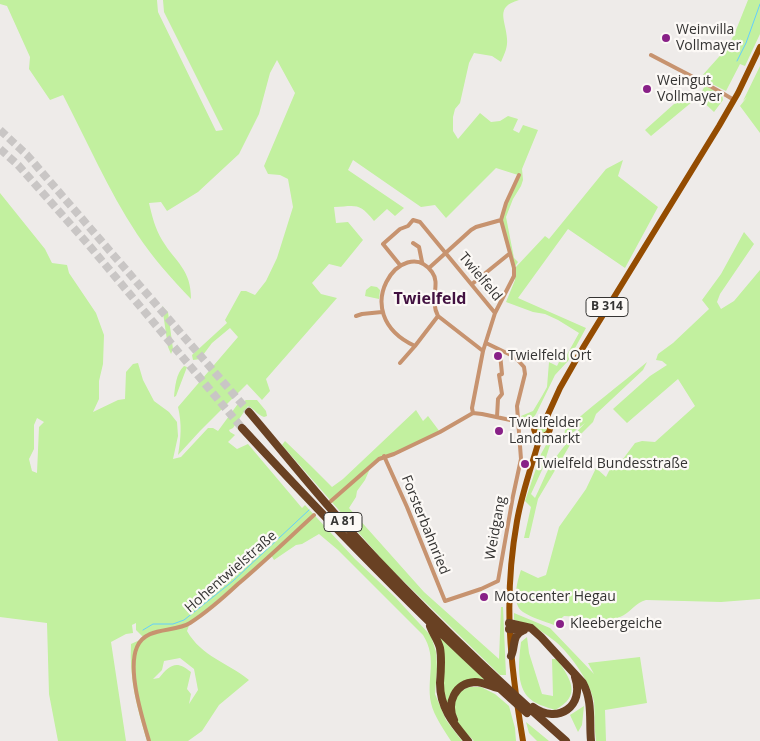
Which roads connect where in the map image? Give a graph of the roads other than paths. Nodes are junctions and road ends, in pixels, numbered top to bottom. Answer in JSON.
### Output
{"nodes":[{"id":1,"x":760,"y":47,"type":"edge"},
{"id":2,"x":651,"y":55,"type":"dead end"},
{"id":3,"x":734,"y":100,"type":"junction"},
{"id":4,"x":519,"y":175,"type":"dead end"},
{"id":5,"x":501,"y":220,"type":"junction"},
{"id":6,"x":413,"y":243,"type":"dead end"},
{"id":7,"x":444,"y":253,"type":"junction"},
{"id":8,"x":509,"y":254,"type":"junction"},
{"id":9,"x":422,"y":262,"type":"junction"},
{"id":10,"x":400,"y":265,"type":"junction"},
{"id":11,"x":428,"y":268,"type":"junction"},
{"id":12,"x":472,"y":284,"type":"junction"},
{"id":13,"x":382,"y":312,"type":"junction"},
{"id":14,"x":495,"y":313,"type":"junction"},
{"id":15,"x":356,"y":316,"type":"dead end"},
{"id":16,"x":438,"y":316,"type":"junction"},
{"id":17,"x":486,"y":343,"type":"junction"},
{"id":18,"x":415,"y":346,"type":"junction"},
{"id":19,"x":483,"y":351,"type":"junction"},
{"id":20,"x":500,"y":354,"type":"dead end"},
{"id":21,"x":400,"y":363,"type":"dead end"},
{"id":22,"x":249,"y":412,"type":"tunnel mouth"},
{"id":23,"x":473,"y":414,"type":"junction"},
{"id":24,"x":497,"y":418,"type":"junction"},
{"id":25,"x":545,"y":421,"type":"junction"},
{"id":26,"x":518,"y":422,"type":"junction"},
{"id":27,"x":534,"y":425,"type":"junction"},
{"id":28,"x":242,"y":428,"type":"tunnel mouth"},
{"id":29,"x":540,"y":437,"type":"junction"},
{"id":30,"x":384,"y":456,"type":"junction"},
{"id":31,"x":330,"y":501,"type":"dead end"},
{"id":32,"x":314,"y":515,"type":"dead end"},
{"id":33,"x":445,"y":601,"type":"joint"},
{"id":34,"x":429,"y":622,"type":"junction"},
{"id":35,"x":509,"y":626,"type":"junction"},
{"id":36,"x":524,"y":630,"type":"junction"},
{"id":37,"x":536,"y":632,"type":"junction"},
{"id":38,"x":511,"y":656,"type":"junction"},
{"id":39,"x":575,"y":674,"type":"junction"},
{"id":40,"x":500,"y":689,"type":"junction"},
{"id":41,"x":521,"y":700,"type":"junction"},
{"id":42,"x":149,"y":741,"type":"edge"},
{"id":43,"x":470,"y":741,"type":"edge"},
{"id":44,"x":522,"y":741,"type":"edge"},
{"id":45,"x":559,"y":741,"type":"edge"},
{"id":46,"x":566,"y":741,"type":"edge"},
{"id":47,"x":591,"y":741,"type":"edge"}],
"edges":[{"from":1,"to":3,"type":"main road","number":"B 314"},
{"from":2,"to":3,"type":"street"},
{"from":3,"to":25,"type":"main road","number":"B 314"},
{"from":4,"to":5,"type":"street"},
{"from":5,"to":7,"type":"street"},
{"from":5,"to":8,"type":"street"},
{"from":6,"to":9,"type":"street"},
{"from":7,"to":10,"type":"street","name":"Twielfeld"},
{"from":7,"to":11,"type":"street"},
{"from":7,"to":12,"type":"street","name":"Twielfeld"},
{"from":8,"to":12,"type":"street"},
{"from":8,"to":14,"type":"street"},
{"from":9,"to":10,"type":"street"},
{"from":9,"to":11,"type":"street"},
{"from":10,"to":13,"type":"street"},
{"from":11,"to":16,"type":"street"},
{"from":12,"to":14,"type":"street","name":"Twielfeld"},
{"from":13,"to":15,"type":"street"},
{"from":13,"to":18,"type":"street"},
{"from":14,"to":17,"type":"street","name":"Twielfeld"},
{"from":16,"to":18,"type":"street"},
{"from":16,"to":19,"type":"street"},
{"from":17,"to":19,"type":"street","name":"Twielfeld"},
{"from":17,"to":26,"type":"street"},
{"from":18,"to":21,"type":"street"},
{"from":19,"to":23,"type":"street","name":"Twielfeld"},
{"from":20,"to":24,"type":"street"},
{"from":22,"to":41,"type":"highway","number":"A 81"},
{"from":23,"to":24,"type":"street"},
{"from":23,"to":30,"type":"street"},
{"from":24,"to":26,"type":"street"},
{"from":25,"to":27,"type":"main road"},
{"from":25,"to":29,"type":"main road"},
{"from":26,"to":27,"type":"street"},
{"from":26,"to":33,"type":"street","name":"Weidgang"},
{"from":27,"to":29,"type":"main road"},
{"from":28,"to":34,"type":"highway","number":"A 81"},
{"from":29,"to":35,"type":"main road"},
{"from":30,"to":31,"type":"street"},
{"from":30,"to":33,"type":"street","name":"Forsterbahnried"},
{"from":32,"to":42,"type":"street","name":"Hohentwielstraße"},
{"from":34,"to":40,"type":"highway","number":"A 81"},
{"from":34,"to":43,"type":"highway"},
{"from":35,"to":36,"type":"highway"},
{"from":35,"to":37,"type":"highway"},
{"from":35,"to":38,"type":"main road"},
{"from":36,"to":37,"type":"highway"},
{"from":36,"to":38,"type":"highway"},
{"from":37,"to":39,"type":"highway"},
{"from":38,"to":44,"type":"main road"},
{"from":39,"to":41,"type":"highway"},
{"from":39,"to":47,"type":"highway"},
{"from":40,"to":43,"type":"highway"},
{"from":40,"to":45,"type":"highway","number":"A 81"},
{"from":41,"to":46,"type":"highway","number":"A 81"}]}
